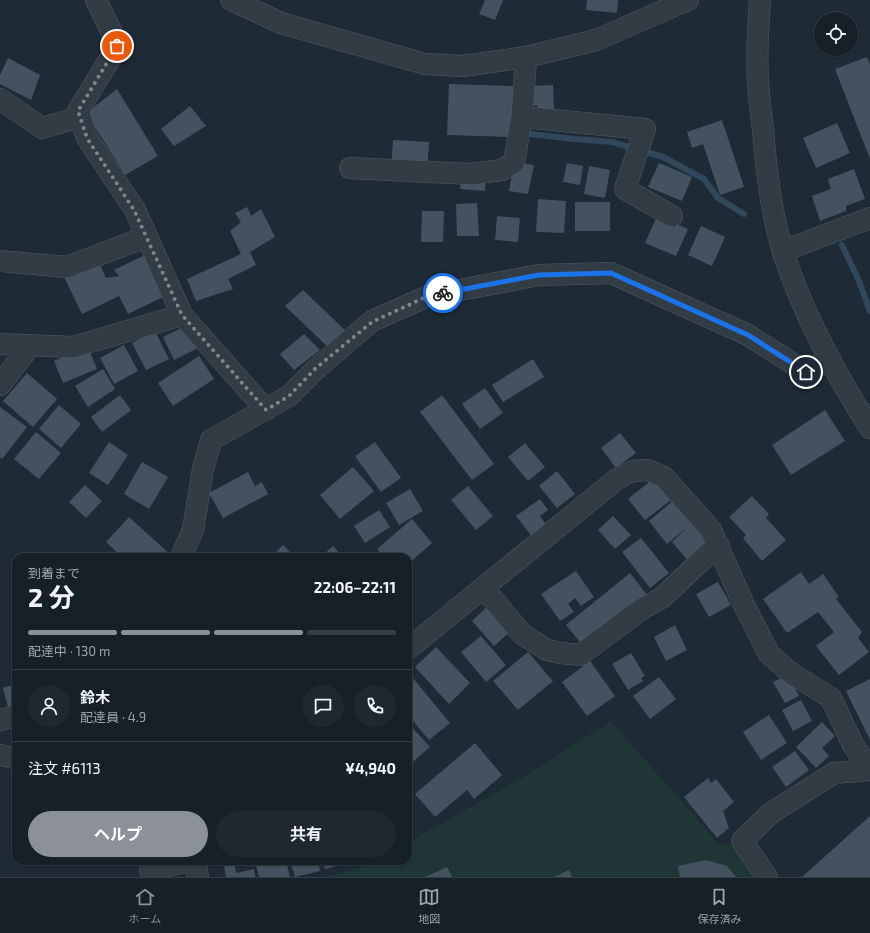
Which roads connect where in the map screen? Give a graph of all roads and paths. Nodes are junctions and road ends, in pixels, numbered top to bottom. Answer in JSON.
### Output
{"nodes":[{"id":1,"x":96,"y":0,"type":"edge"},
{"id":2,"x":231,"y":0,"type":"edge"},
{"id":3,"x":688,"y":0,"type":"edge"},
{"id":4,"x":760,"y":0,"type":"edge"},
{"id":5,"x":526,"y":57,"type":"junction"},
{"id":6,"x":0,"y":98,"type":"edge"},
{"id":7,"x":80,"y":117,"type":"junction"},
{"id":8,"x":520,"y":125,"type":"junction"},
{"id":9,"x":350,"y":168,"type":"dead end"},
{"id":10,"x":672,"y":216,"type":"dead end"},
{"id":11,"x":870,"y":218,"type":"edge"},
{"id":12,"x":146,"y":237,"type":"junction"},
{"id":13,"x":783,"y":251,"type":"junction"},
{"id":14,"x":0,"y":261,"type":"edge"},
{"id":15,"x":182,"y":315,"type":"junction"},
{"id":16,"x":0,"y":344,"type":"edge"},
{"id":17,"x":31,"y":345,"type":"junction"},
{"id":18,"x":830,"y":359,"type":"junction"},
{"id":19,"x":0,"y":385,"type":"edge"},
{"id":20,"x":266,"y":410,"type":"junction"},
{"id":21,"x":870,"y":428,"type":"edge"},
{"id":22,"x":719,"y":546,"type":"junction"},
{"id":23,"x":183,"y":553,"type":"edge"},
{"id":24,"x":484,"y":587,"type":"junction"},
{"id":25,"x":412,"y":646,"type":"edge"},
{"id":26,"x":12,"y":717,"type":"edge"},
{"id":27,"x":0,"y":720,"type":"edge"},
{"id":28,"x":0,"y":755,"type":"edge"},
{"id":29,"x":12,"y":757,"type":"edge"},
{"id":30,"x":870,"y":769,"type":"edge"},
{"id":31,"x":172,"y":865,"type":"edge"},
{"id":32,"x":196,"y":865,"type":"edge"},
{"id":33,"x":150,"y":870,"type":"dead end"},
{"id":34,"x":198,"y":877,"type":"edge"},
{"id":35,"x":767,"y":877,"type":"edge"}],
"edges":[{"from":1,"to":7,"type":"street"},
{"from":2,"to":5,"type":"street"},
{"from":3,"to":5,"type":"street"},
{"from":4,"to":13,"type":"street"},
{"from":5,"to":8,"type":"street"},
{"from":6,"to":7,"type":"street"},
{"from":7,"to":12,"type":"street"},
{"from":8,"to":9,"type":"street"},
{"from":8,"to":10,"type":"street"},
{"from":11,"to":13,"type":"street"},
{"from":12,"to":14,"type":"street"},
{"from":12,"to":15,"type":"street"},
{"from":13,"to":18,"type":"street"},
{"from":15,"to":17,"type":"street"},
{"from":15,"to":20,"type":"street"},
{"from":16,"to":17,"type":"street"},
{"from":17,"to":19,"type":"street"},
{"from":18,"to":20,"type":"street"},
{"from":18,"to":21,"type":"street"},
{"from":20,"to":23,"type":"street"},
{"from":22,"to":24,"type":"street"},
{"from":22,"to":24,"type":"street"},
{"from":22,"to":30,"type":"street"},
{"from":24,"to":25,"type":"street"},
{"from":26,"to":27,"type":"street"},
{"from":28,"to":29,"type":"street"},
{"from":30,"to":35,"type":"street"},
{"from":31,"to":33,"type":"street"},
{"from":32,"to":34,"type":"street"}]}
